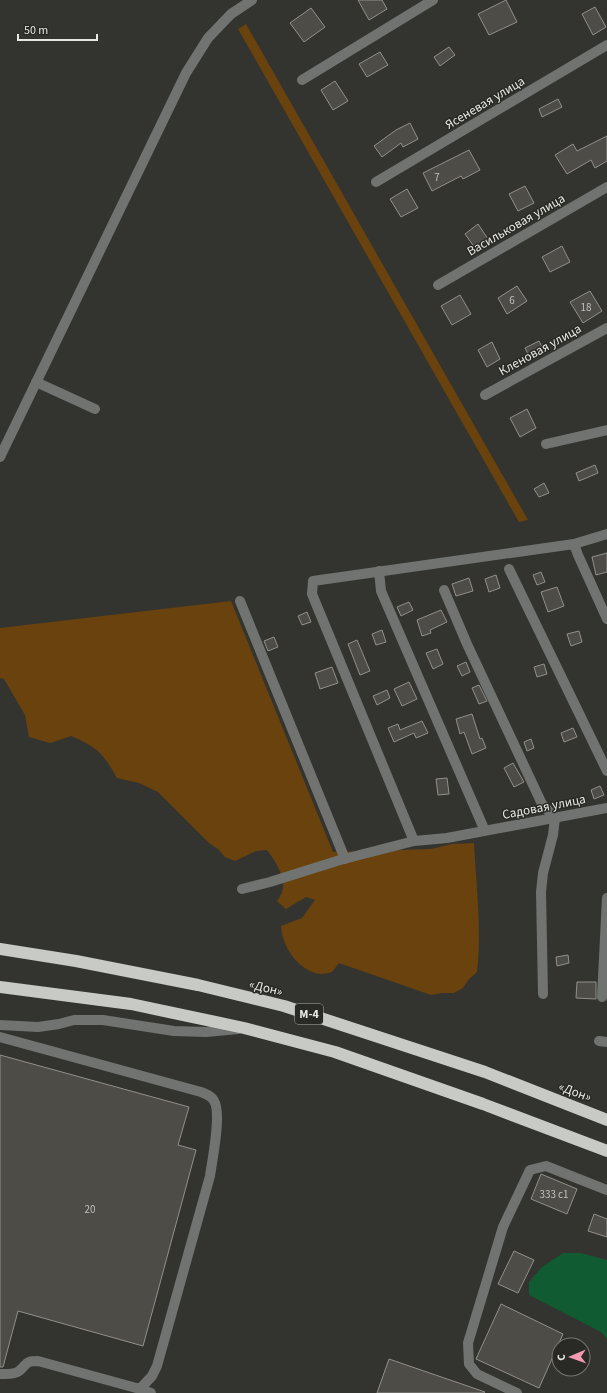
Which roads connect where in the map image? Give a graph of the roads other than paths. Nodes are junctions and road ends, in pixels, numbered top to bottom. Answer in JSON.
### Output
{"nodes":[{"id":1,"x":252,"y":0,"type":"edge"},
{"id":2,"x":433,"y":0,"type":"edge"},
{"id":3,"x":607,"y":45,"type":"edge"},
{"id":4,"x":302,"y":80,"type":"dead end"},
{"id":5,"x":376,"y":182,"type":"dead end"},
{"id":6,"x":607,"y":187,"type":"edge"},
{"id":7,"x":438,"y":285,"type":"dead end"},
{"id":8,"x":607,"y":328,"type":"edge"},
{"id":9,"x":36,"y":382,"type":"junction"},
{"id":10,"x":485,"y":395,"type":"dead end"},
{"id":11,"x":95,"y":409,"type":"dead end"},
{"id":12,"x":607,"y":430,"type":"edge"},
{"id":13,"x":546,"y":444,"type":"dead end"},
{"id":14,"x":0,"y":457,"type":"edge"},
{"id":15,"x":607,"y":534,"type":"edge"},
{"id":16,"x":574,"y":544,"type":"junction"},
{"id":17,"x":509,"y":569,"type":"dead end"},
{"id":18,"x":379,"y":571,"type":"junction"},
{"id":19,"x":444,"y":590,"type":"dead end"},
{"id":20,"x":240,"y":601,"type":"dead end"},
{"id":21,"x":607,"y":619,"type":"edge"},
{"id":22,"x":607,"y":771,"type":"edge"},
{"id":23,"x":607,"y":808,"type":"edge"},
{"id":24,"x":555,"y":818,"type":"junction"},
{"id":25,"x":485,"y":832,"type":"junction"},
{"id":26,"x":414,"y":841,"type":"junction"},
{"id":27,"x":344,"y":859,"type":"junction"},
{"id":28,"x":242,"y":889,"type":"dead end"},
{"id":29,"x":607,"y":898,"type":"edge"},
{"id":30,"x":0,"y":948,"type":"edge"},
{"id":31,"x":0,"y":987,"type":"edge"},
{"id":32,"x":543,"y":994,"type":"dead end"},
{"id":33,"x":602,"y":997,"type":"dead end"},
{"id":34,"x":0,"y":1025,"type":"edge"},
{"id":35,"x":244,"y":1028,"type":"junction"},
{"id":36,"x":0,"y":1037,"type":"edge"},
{"id":37,"x":607,"y":1120,"type":"edge"},
{"id":38,"x":607,"y":1151,"type":"edge"},
{"id":39,"x":607,"y":1190,"type":"edge"},
{"id":40,"x":0,"y":1374,"type":"edge"},
{"id":41,"x":138,"y":1392,"type":"edge"},
{"id":42,"x":511,"y":1392,"type":"edge"},
{"id":43,"x":151,"y":1393,"type":"edge"}],
"edges":[{"from":1,"to":9,"type":"street"},
{"from":2,"to":4,"type":"street"},
{"from":3,"to":5,"type":"street","name":"Ясеневая улица"},
{"from":6,"to":7,"type":"street","name":"Васильковая улица"},
{"from":8,"to":10,"type":"street","name":"Кленовая улица"},
{"from":9,"to":11,"type":"street"},
{"from":9,"to":14,"type":"street"},
{"from":12,"to":13,"type":"street"},
{"from":15,"to":16,"type":"street"},
{"from":16,"to":18,"type":"street"},
{"from":16,"to":21,"type":"street"},
{"from":17,"to":22,"type":"street"},
{"from":18,"to":25,"type":"street"},
{"from":18,"to":26,"type":"street"},
{"from":19,"to":24,"type":"street"},
{"from":20,"to":27,"type":"street"},
{"from":23,"to":24,"type":"street","name":"Садовая улица"},
{"from":24,"to":25,"type":"street","name":"Садовая улица"},
{"from":24,"to":32,"type":"street"},
{"from":25,"to":26,"type":"street","name":"Садовая улица"},
{"from":26,"to":27,"type":"street","name":"Садовая улица"},
{"from":27,"to":28,"type":"street","name":"Садовая улица"},
{"from":29,"to":33,"type":"street"},
{"from":30,"to":37,"type":"highway","name":"«Дон»","number":"М-4"},
{"from":31,"to":35,"type":"highway","number":"М-4"},
{"from":34,"to":35,"type":"street"},
{"from":35,"to":38,"type":"highway","number":"М-4"},
{"from":36,"to":41,"type":"street"},
{"from":39,"to":42,"type":"street"},
{"from":40,"to":41,"type":"street"},
{"from":41,"to":43,"type":"street"}]}
